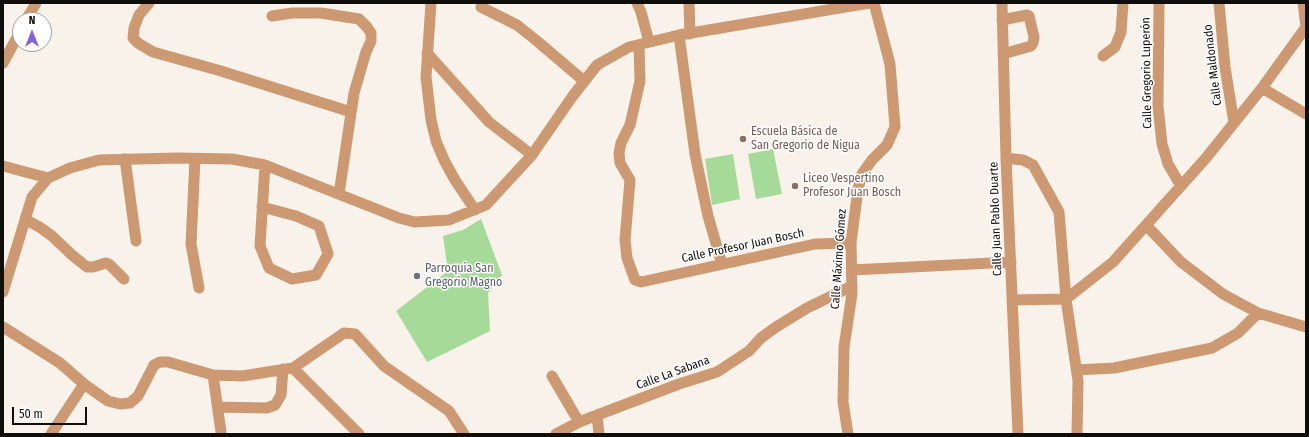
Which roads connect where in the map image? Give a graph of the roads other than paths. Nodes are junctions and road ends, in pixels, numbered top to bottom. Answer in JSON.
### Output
{"nodes":[{"id":1,"x":36,"y":3,"type":"edge"},
{"id":2,"x":149,"y":3,"type":"edge"},
{"id":3,"x":432,"y":3,"type":"edge"},
{"id":4,"x":637,"y":3,"type":"edge"},
{"id":5,"x":689,"y":3,"type":"edge"},
{"id":6,"x":869,"y":3,"type":"edge"},
{"id":7,"x":874,"y":3,"type":"edge"},
{"id":8,"x":1002,"y":3,"type":"edge"},
{"id":9,"x":1123,"y":3,"type":"edge"},
{"id":10,"x":1159,"y":3,"type":"edge"},
{"id":11,"x":1219,"y":3,"type":"edge"},
{"id":12,"x":1303,"y":3,"type":"edge"},
{"id":13,"x":481,"y":7,"type":"dead end"},
{"id":14,"x":31,"y":12,"type":"edge"},
{"id":15,"x":272,"y":16,"type":"dead end"},
{"id":16,"x":1002,"y":20,"type":"junction"},
{"id":17,"x":684,"y":34,"type":"junction"},
{"id":18,"x":644,"y":44,"type":"junction"},
{"id":19,"x":12,"y":46,"type":"edge"},
{"id":20,"x":427,"y":53,"type":"junction"},
{"id":21,"x":1003,"y":54,"type":"junction"},
{"id":22,"x":1103,"y":56,"type":"dead end"},
{"id":23,"x":3,"y":62,"type":"edge"},
{"id":24,"x":584,"y":81,"type":"junction"},
{"id":25,"x":1262,"y":88,"type":"junction"},
{"id":26,"x":351,"y":112,"type":"junction"},
{"id":27,"x":1306,"y":114,"type":"edge"},
{"id":28,"x":1234,"y":123,"type":"junction"},
{"id":29,"x":532,"y":155,"type":"junction"},
{"id":30,"x":1006,"y":158,"type":"junction"},
{"id":31,"x":125,"y":159,"type":"junction"},
{"id":32,"x":195,"y":159,"type":"junction"},
{"id":33,"x":265,"y":165,"type":"junction"},
{"id":34,"x":3,"y":166,"type":"edge"},
{"id":35,"x":48,"y":178,"type":"junction"},
{"id":36,"x":1181,"y":186,"type":"junction"},
{"id":37,"x":339,"y":194,"type":"junction"},
{"id":38,"x":262,"y":207,"type":"junction"},
{"id":39,"x":475,"y":210,"type":"junction"},
{"id":40,"x":25,"y":219,"type":"junction"},
{"id":41,"x":1146,"y":225,"type":"junction"},
{"id":42,"x":136,"y":241,"type":"dead end"},
{"id":43,"x":851,"y":243,"type":"junction"},
{"id":44,"x":1011,"y":262,"type":"junction"},
{"id":45,"x":722,"y":264,"type":"junction"},
{"id":46,"x":852,"y":270,"type":"junction"},
{"id":47,"x":124,"y":279,"type":"dead end"},
{"id":48,"x":852,"y":286,"type":"junction"},
{"id":49,"x":199,"y":288,"type":"dead end"},
{"id":50,"x":3,"y":292,"type":"edge"},
{"id":51,"x":1066,"y":299,"type":"junction"},
{"id":52,"x":1012,"y":300,"type":"junction"},
{"id":53,"x":1258,"y":313,"type":"junction"},
{"id":54,"x":3,"y":327,"type":"edge"},
{"id":55,"x":1306,"y":327,"type":"edge"},
{"id":56,"x":288,"y":369,"type":"junction"},
{"id":57,"x":1077,"y":370,"type":"junction"},
{"id":58,"x":213,"y":375,"type":"junction"},
{"id":59,"x":552,"y":376,"type":"dead end"},
{"id":60,"x":84,"y":384,"type":"junction"},
{"id":61,"x":218,"y":407,"type":"junction"},
{"id":62,"x":597,"y":415,"type":"junction"},
{"id":63,"x":579,"y":422,"type":"junction"},
{"id":64,"x":221,"y":432,"type":"dead end"},
{"id":65,"x":51,"y":434,"type":"edge"},
{"id":66,"x":360,"y":434,"type":"edge"},
{"id":67,"x":464,"y":434,"type":"edge"},
{"id":68,"x":556,"y":434,"type":"edge"},
{"id":69,"x":599,"y":434,"type":"edge"},
{"id":70,"x":848,"y":434,"type":"edge"},
{"id":71,"x":1018,"y":434,"type":"edge"},
{"id":72,"x":1077,"y":434,"type":"edge"}],
"edges":[{"from":1,"to":14,"type":"street"},
{"from":2,"to":26,"type":"street"},
{"from":3,"to":20,"type":"street"},
{"from":4,"to":18,"type":"street"},
{"from":5,"to":17,"type":"street"},
{"from":6,"to":17,"type":"street"},
{"from":7,"to":43,"type":"street","name":"Calle Máximo Gómez"},
{"from":8,"to":16,"type":"street","name":"Calle Juan Pablo Duarte"},
{"from":9,"to":22,"type":"street"},
{"from":10,"to":36,"type":"street","name":"Calle Gregorio Luperón"},
{"from":11,"to":28,"type":"street","name":"Calle Maldonado"},
{"from":12,"to":25,"type":"street"},
{"from":13,"to":24,"type":"street"},
{"from":15,"to":26,"type":"street"},
{"from":16,"to":21,"type":"street","name":"Calle Juan Pablo Duarte"},
{"from":16,"to":21,"type":"street"},
{"from":17,"to":18,"type":"street"},
{"from":17,"to":45,"type":"street"},
{"from":18,"to":24,"type":"street"},
{"from":18,"to":45,"type":"street","name":"Calle Profesor Juan Bosch"},
{"from":19,"to":23,"type":"street"},
{"from":20,"to":29,"type":"street"},
{"from":20,"to":39,"type":"street"},
{"from":21,"to":30,"type":"street","name":"Calle Juan Pablo Duarte"},
{"from":24,"to":29,"type":"street"},
{"from":25,"to":27,"type":"street"},
{"from":25,"to":28,"type":"street"},
{"from":26,"to":37,"type":"street"},
{"from":28,"to":36,"type":"street"},
{"from":29,"to":39,"type":"street"},
{"from":30,"to":44,"type":"street","name":"Calle Juan Pablo Duarte"},
{"from":30,"to":51,"type":"street"},
{"from":31,"to":32,"type":"street"},
{"from":31,"to":35,"type":"street"},
{"from":31,"to":42,"type":"street"},
{"from":32,"to":33,"type":"street"},
{"from":32,"to":49,"type":"street"},
{"from":33,"to":37,"type":"street"},
{"from":33,"to":38,"type":"street"},
{"from":34,"to":35,"type":"street"},
{"from":35,"to":40,"type":"street"},
{"from":36,"to":41,"type":"street"},
{"from":37,"to":39,"type":"street"},
{"from":38,"to":38,"type":"street"},
{"from":40,"to":47,"type":"street"},
{"from":40,"to":50,"type":"street"},
{"from":41,"to":51,"type":"street"},
{"from":41,"to":53,"type":"street"},
{"from":43,"to":45,"type":"street","name":"Calle Profesor Juan Bosch"},
{"from":43,"to":46,"type":"street","name":"Calle Máximo Gómez"},
{"from":44,"to":46,"type":"street"},
{"from":44,"to":52,"type":"street","name":"Calle Juan Pablo Duarte"},
{"from":46,"to":48,"type":"street","name":"Calle Máximo Gómez"},
{"from":48,"to":62,"type":"street","name":"Calle La Sabana"},
{"from":48,"to":70,"type":"street","name":"Calle Máximo Gómez"},
{"from":51,"to":52,"type":"street"},
{"from":51,"to":57,"type":"street"},
{"from":52,"to":71,"type":"street","name":"Calle Juan Pablo Duarte"},
{"from":53,"to":55,"type":"street"},
{"from":53,"to":57,"type":"street"},
{"from":54,"to":60,"type":"street"},
{"from":56,"to":58,"type":"street"},
{"from":56,"to":61,"type":"street"},
{"from":56,"to":66,"type":"street"},
{"from":56,"to":67,"type":"street"},
{"from":57,"to":72,"type":"street"},
{"from":58,"to":60,"type":"street"},
{"from":58,"to":61,"type":"street"},
{"from":59,"to":63,"type":"street"},
{"from":60,"to":65,"type":"street"},
{"from":61,"to":64,"type":"street"},
{"from":62,"to":63,"type":"street","name":"Calle La Sabana"},
{"from":62,"to":69,"type":"street"},
{"from":63,"to":68,"type":"street","name":"Calle La Sabana"}]}
